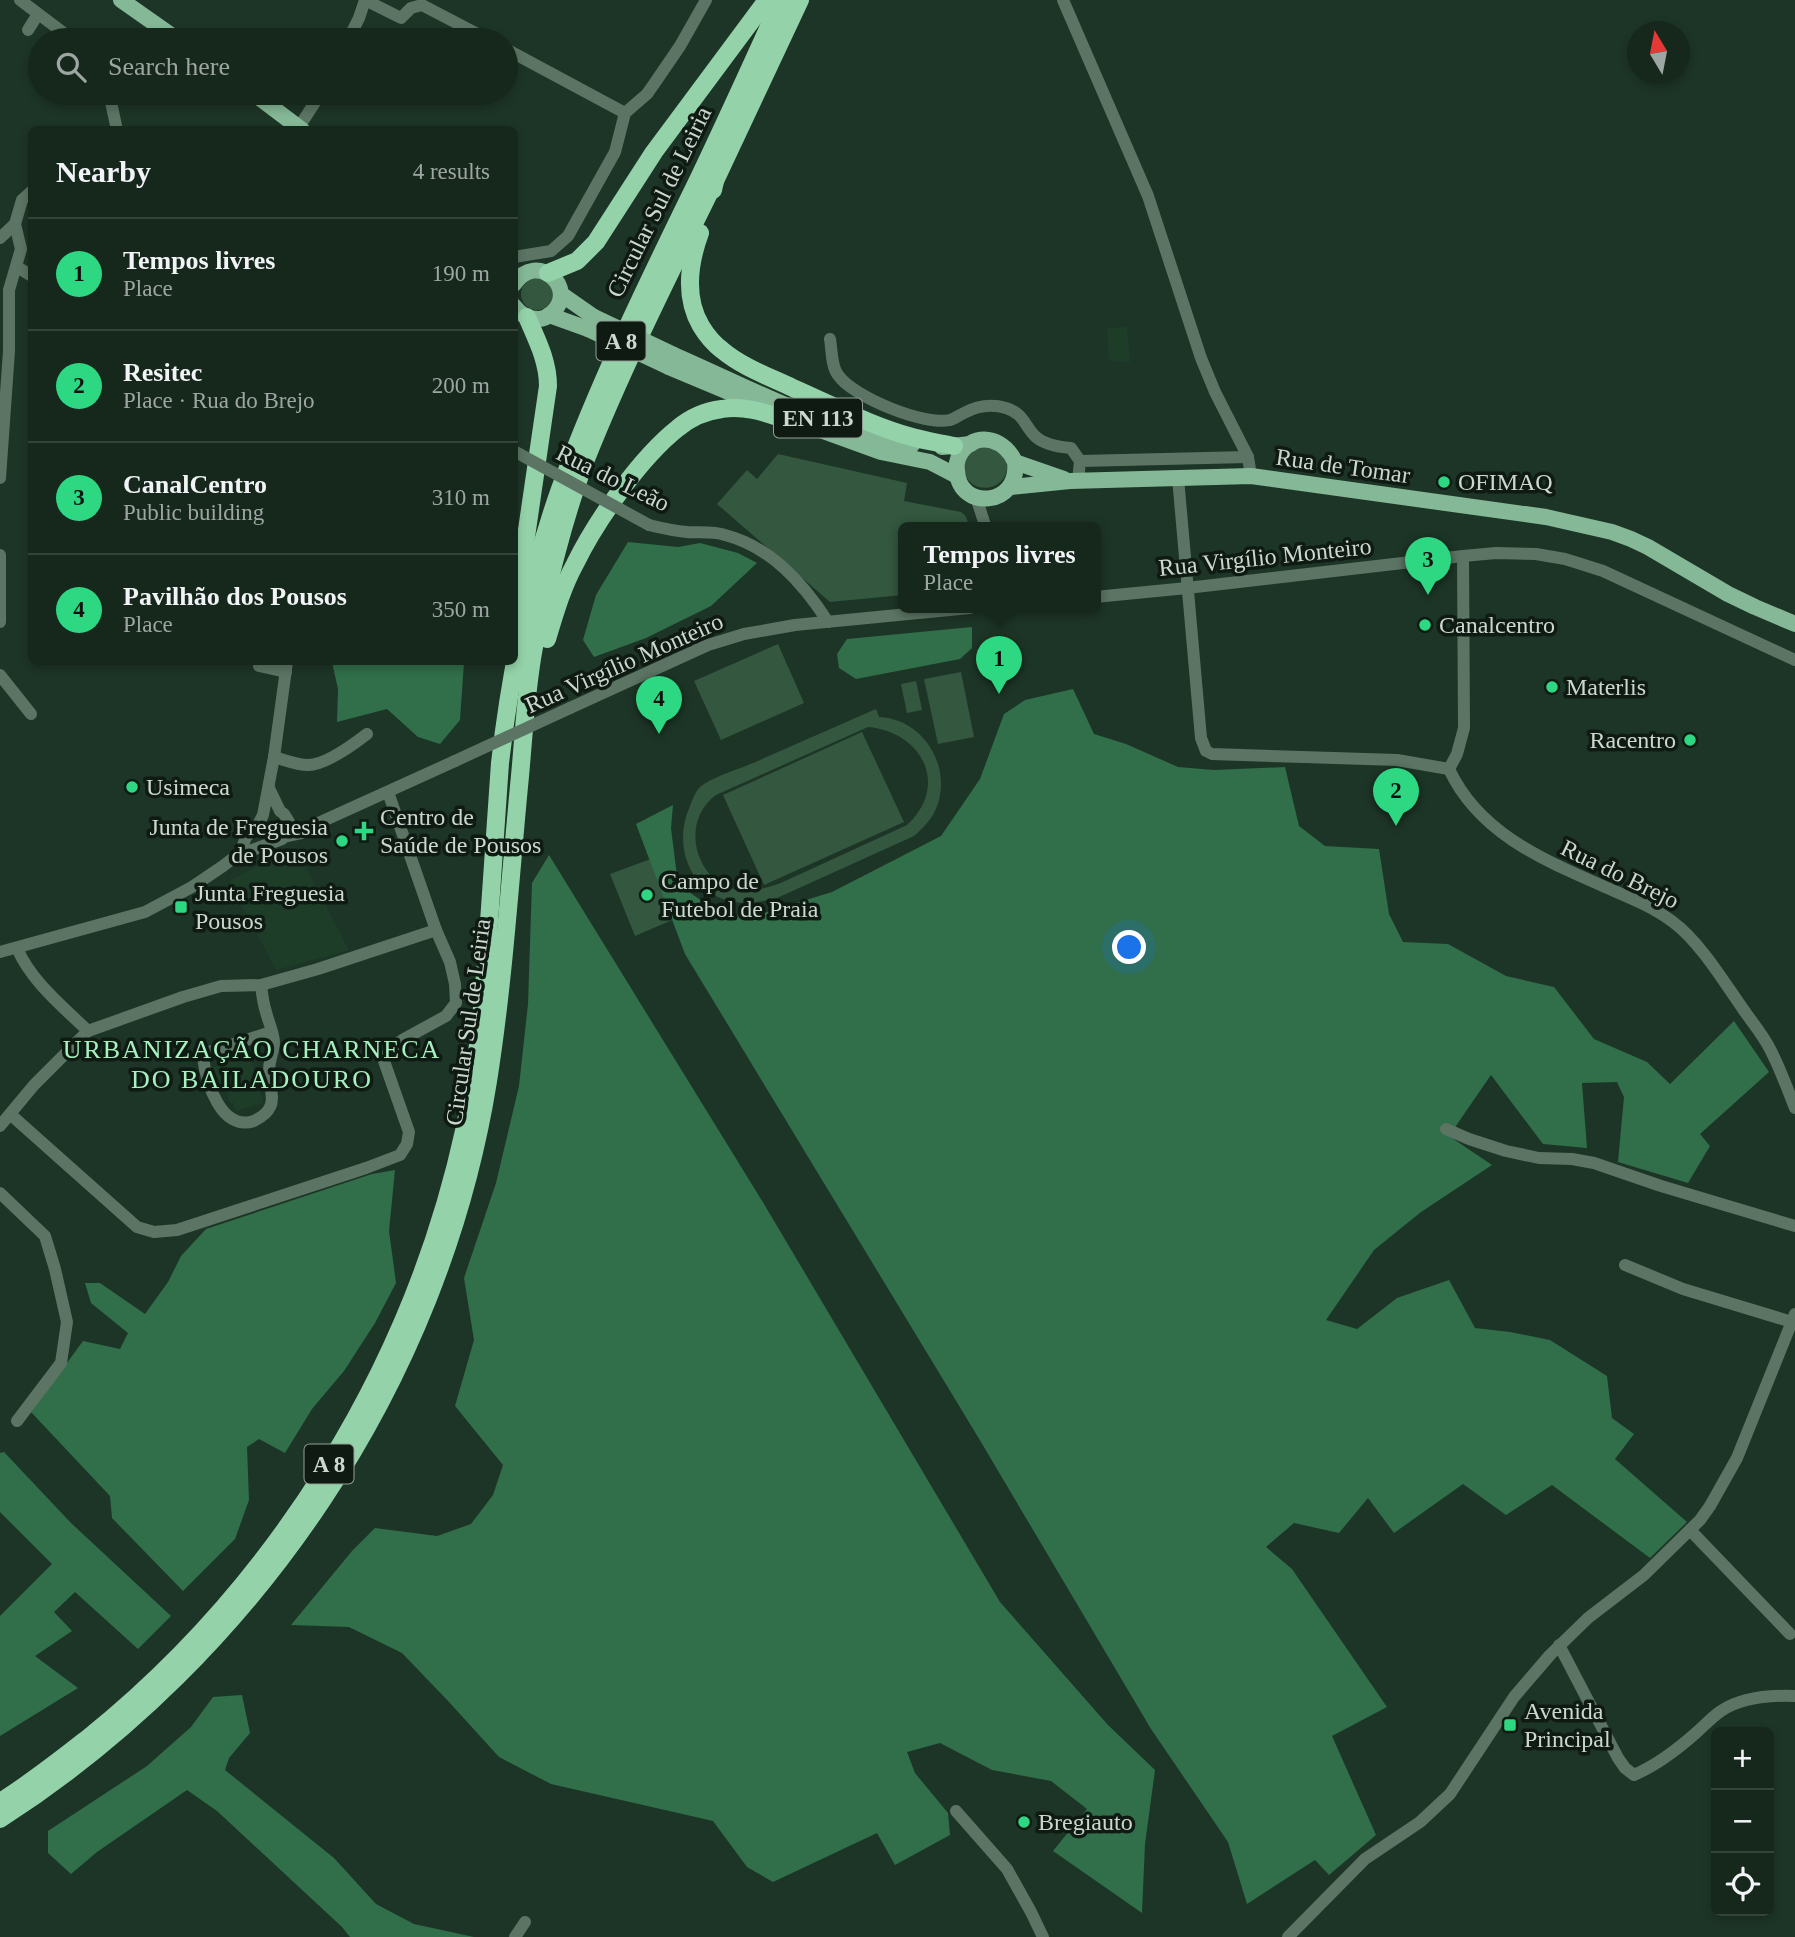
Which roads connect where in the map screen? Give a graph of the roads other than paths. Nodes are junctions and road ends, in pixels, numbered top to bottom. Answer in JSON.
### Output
{"nodes":[{"id":1,"x":20,"y":0,"type":"edge"},
{"id":2,"x":121,"y":0,"type":"edge"},
{"id":3,"x":365,"y":0,"type":"edge"},
{"id":4,"x":705,"y":0,"type":"edge"},
{"id":5,"x":767,"y":0,"type":"edge"},
{"id":6,"x":781,"y":0,"type":"edge"},
{"id":7,"x":800,"y":0,"type":"edge"},
{"id":8,"x":1063,"y":0,"type":"edge"},
{"id":9,"x":38,"y":14,"type":"junction"},
{"id":10,"x":29,"y":28,"type":"edge"},
{"id":11,"x":57,"y":28,"type":"edge"},
{"id":12,"x":161,"y":28,"type":"edge"},
{"id":13,"x":354,"y":28,"type":"edge"},
{"id":14,"x":466,"y":28,"type":"edge"},
{"id":15,"x":518,"y":55,"type":"edge"},
{"id":16,"x":112,"y":105,"type":"edge"},
{"id":17,"x":268,"y":105,"type":"edge"},
{"id":18,"x":312,"y":105,"type":"edge"},
{"id":19,"x":625,"y":113,"type":"junction"},
{"id":20,"x":116,"y":126,"type":"edge"},
{"id":21,"x":294,"y":126,"type":"edge"},
{"id":22,"x":296,"y":126,"type":"edge"},
{"id":23,"x":715,"y":181,"type":"junction"},
{"id":24,"x":28,"y":193,"type":"edge"},
{"id":25,"x":15,"y":224,"type":"junction"},
{"id":26,"x":1,"y":234,"type":"edge"},
{"id":27,"x":518,"y":256,"type":"edge"},
{"id":28,"x":16,"y":267,"type":"junction"},
{"id":29,"x":548,"y":273,"type":"junction"},
{"id":30,"x":28,"y":274,"type":"edge"},
{"id":31,"x":518,"y":277,"type":"edge"},
{"id":32,"x":561,"y":294,"type":"junction"},
{"id":33,"x":521,"y":312,"type":"edge"},
{"id":34,"x":550,"y":315,"type":"junction"},
{"id":35,"x":591,"y":323,"type":"junction"},
{"id":36,"x":830,"y":339,"type":"dead end"},
{"id":37,"x":672,"y":361,"type":"junction"},
{"id":38,"x":800,"y":424,"type":"junction"},
{"id":39,"x":962,"y":445,"type":"junction"},
{"id":40,"x":518,"y":453,"type":"edge"},
{"id":41,"x":1248,"y":457,"type":"junction"},
{"id":42,"x":1016,"y":461,"type":"junction"},
{"id":43,"x":1080,"y":461,"type":"junction"},
{"id":44,"x":957,"y":476,"type":"junction"},
{"id":45,"x":1251,"y":476,"type":"junction"},
{"id":46,"x":0,"y":478,"type":"edge"},
{"id":47,"x":1178,"y":478,"type":"junction"},
{"id":48,"x":1074,"y":481,"type":"junction"},
{"id":49,"x":1011,"y":487,"type":"junction"},
{"id":50,"x":976,"y":497,"type":"junction"},
{"id":51,"x":995,"y":498,"type":"junction"},
{"id":52,"x":984,"y":522,"type":"edge"},
{"id":53,"x":988,"y":522,"type":"edge"},
{"id":54,"x":0,"y":555,"type":"edge"},
{"id":55,"x":1463,"y":556,"type":"junction"},
{"id":56,"x":1187,"y":588,"type":"junction"},
{"id":57,"x":518,"y":592,"type":"edge"},
{"id":58,"x":1101,"y":596,"type":"edge"},
{"id":59,"x":919,"y":613,"type":"edge"},
{"id":60,"x":0,"y":622,"type":"edge"},
{"id":61,"x":828,"y":622,"type":"junction"},
{"id":62,"x":1795,"y":624,"type":"edge"},
{"id":63,"x":518,"y":658,"type":"edge"},
{"id":64,"x":1795,"y":660,"type":"edge"},
{"id":65,"x":508,"y":665,"type":"edge"},
{"id":66,"x":517,"y":665,"type":"edge"},
{"id":67,"x":259,"y":666,"type":"dead end"},
{"id":68,"x":286,"y":667,"type":"edge"},
{"id":69,"x":0,"y":675,"type":"edge"},
{"id":70,"x":509,"y":699,"type":"junction"},
{"id":71,"x":527,"y":703,"type":"junction"},
{"id":72,"x":31,"y":714,"type":"dead end"},
{"id":73,"x":367,"y":734,"type":"dead end"},
{"id":74,"x":274,"y":757,"type":"junction"},
{"id":75,"x":1449,"y":769,"type":"junction"},
{"id":76,"x":269,"y":788,"type":"junction"},
{"id":77,"x":388,"y":792,"type":"junction"},
{"id":78,"x":284,"y":815,"type":"junction"},
{"id":79,"x":261,"y":820,"type":"junction"},
{"id":80,"x":314,"y":825,"type":"junction"},
{"id":81,"x":279,"y":839,"type":"junction"},
{"id":82,"x":240,"y":853,"type":"junction"},
{"id":83,"x":436,"y":930,"type":"junction"},
{"id":84,"x":16,"y":948,"type":"junction"},
{"id":85,"x":0,"y":952,"type":"edge"},
{"id":86,"x":261,"y":985,"type":"junction"},
{"id":87,"x":88,"y":1031,"type":"junction"},
{"id":88,"x":271,"y":1032,"type":"junction"},
{"id":89,"x":1795,"y":1108,"type":"edge"},
{"id":90,"x":10,"y":1114,"type":"junction"},
{"id":91,"x":0,"y":1126,"type":"edge"},
{"id":92,"x":1446,"y":1129,"type":"dead end"},
{"id":93,"x":0,"y":1194,"type":"edge"},
{"id":94,"x":1795,"y":1226,"type":"edge"},
{"id":95,"x":1625,"y":1265,"type":"dead end"},
{"id":96,"x":1793,"y":1318,"type":"edge"},
{"id":97,"x":17,"y":1421,"type":"dead end"},
{"id":98,"x":1690,"y":1530,"type":"junction"},
{"id":99,"x":1790,"y":1634,"type":"dead end"},
{"id":100,"x":1559,"y":1645,"type":"junction"},
{"id":101,"x":1795,"y":1696,"type":"edge"},
{"id":102,"x":0,"y":1802,"type":"edge"},
{"id":103,"x":956,"y":1811,"type":"dead end"},
{"id":104,"x":0,"y":1819,"type":"edge"},
{"id":105,"x":524,"y":1922,"type":"dead end"},
{"id":106,"x":515,"y":1937,"type":"edge"},
{"id":107,"x":1043,"y":1937,"type":"edge"},
{"id":108,"x":1288,"y":1937,"type":"edge"}],
"edges":[{"from":1,"to":9,"type":"street"},
{"from":2,"to":12,"type":"main road"},
{"from":3,"to":13,"type":"street"},
{"from":3,"to":14,"type":"street"},
{"from":4,"to":19,"type":"street"},
{"from":5,"to":29,"type":"highway"},
{"from":6,"to":63,"type":"highway","name":"Circular Sul de Leiria","number":"A 8"},
{"from":7,"to":23,"type":"highway","number":"A 8"},
{"from":8,"to":41,"type":"street"},
{"from":9,"to":10,"type":"street"},
{"from":9,"to":11,"type":"street"},
{"from":15,"to":19,"type":"street"},
{"from":16,"to":20,"type":"street"},
{"from":17,"to":21,"type":"main road"},
{"from":18,"to":22,"type":"street"},
{"from":19,"to":27,"type":"street"},
{"from":23,"to":39,"type":"highway"},
{"from":23,"to":71,"type":"highway","name":"Circular Sul de Leiria","number":"A 8"},
{"from":24,"to":25,"type":"street"},
{"from":25,"to":26,"type":"street"},
{"from":25,"to":28,"type":"street"},
{"from":28,"to":30,"type":"street"},
{"from":28,"to":46,"type":"street"},
{"from":29,"to":31,"type":"main road"},
{"from":29,"to":32,"type":"main road","name":"Rua de Tomar","number":"EN 113"},
{"from":32,"to":34,"type":"main road"},
{"from":32,"to":35,"type":"main road","name":"Rua de Tomar","number":"EN 113"},
{"from":33,"to":34,"type":"main road","name":"Rua de Tomar","number":"EN 113"},
{"from":33,"to":57,"type":"highway"},
{"from":34,"to":35,"type":"main road","name":"Rua de Tomar","number":"EN 113"},
{"from":35,"to":37,"type":"main road","name":"Rua de Tomar","number":"EN 113","bridge":true},
{"from":36,"to":43,"type":"street"},
{"from":37,"to":38,"type":"main road","name":"Rua de Tomar","number":"EN 113"},
{"from":37,"to":39,"type":"main road","name":"Rua de Tomar","number":"EN 113"},
{"from":38,"to":44,"type":"main road","name":"Rua de Tomar","number":"EN 113"},
{"from":38,"to":71,"type":"highway"},
{"from":39,"to":42,"type":"main road","name":"Rua de Tomar","number":"EN 113"},
{"from":39,"to":44,"type":"main road"},
{"from":40,"to":61,"type":"street","name":"Rua do Leão","bridge":true},
{"from":41,"to":43,"type":"street"},
{"from":41,"to":45,"type":"street"},
{"from":42,"to":48,"type":"main road","name":"Rua de Tomar","number":"EN 113"},
{"from":42,"to":49,"type":"main road"},
{"from":43,"to":48,"type":"street"},
{"from":44,"to":50,"type":"main road","name":"Rua de Tomar","number":"EN 113"},
{"from":45,"to":47,"type":"main road","name":"Rua de Tomar","number":"EN 113"},
{"from":45,"to":62,"type":"main road","name":"Rua de Tomar","number":"EN 113"},
{"from":47,"to":48,"type":"main road","name":"Rua de Tomar","number":"EN 113"},
{"from":47,"to":56,"type":"street"},
{"from":48,"to":49,"type":"main road","name":"Rua de Tomar","number":"EN 113"},
{"from":49,"to":51,"type":"main road","name":"Rua de Tomar","number":"EN 113"},
{"from":50,"to":51,"type":"main road"},
{"from":50,"to":52,"type":"street"},
{"from":51,"to":53,"type":"street"},
{"from":54,"to":60,"type":"street"},
{"from":55,"to":56,"type":"street","name":"Rua Virgílio Monteiro"},
{"from":55,"to":64,"type":"street","name":"Rua Virgílio Monteiro"},
{"from":55,"to":75,"type":"street"},
{"from":56,"to":58,"type":"street","name":"Rua Virgílio Monteiro"},
{"from":56,"to":75,"type":"street"},
{"from":59,"to":61,"type":"street","name":"Rua Virgílio Monteiro"},
{"from":61,"to":77,"type":"street","name":"Rua Virgílio Monteiro","bridge":true},
{"from":65,"to":70,"type":"highway"},
{"from":66,"to":70,"type":"highway","name":"Circular Sul de Leiria","number":"A 8"},
{"from":67,"to":68,"type":"street"},
{"from":68,"to":74,"type":"street"},
{"from":69,"to":72,"type":"street"},
{"from":70,"to":102,"type":"highway","name":"Circular Sul de Leiria","number":"A 8"},
{"from":71,"to":104,"type":"highway","name":"Circular Sul de Leiria","number":"A 8"},
{"from":73,"to":74,"type":"street"},
{"from":74,"to":76,"type":"street"},
{"from":75,"to":89,"type":"street","name":"Rua do Brejo"},
{"from":76,"to":78,"type":"street"},
{"from":76,"to":79,"type":"street"},
{"from":77,"to":80,"type":"street","name":"Rua Virgílio Monteiro"},
{"from":77,"to":83,"type":"street"},
{"from":78,"to":79,"type":"street"},
{"from":78,"to":80,"type":"street"},
{"from":78,"to":81,"type":"street"},
{"from":79,"to":81,"type":"street"},
{"from":79,"to":82,"type":"street"},
{"from":80,"to":81,"type":"street","name":"Rua Virgílio Monteiro"},
{"from":81,"to":82,"type":"street","name":"Rua Virgílio Monteiro"},
{"from":82,"to":84,"type":"street"},
{"from":83,"to":86,"type":"street"},
{"from":83,"to":90,"type":"street"},
{"from":84,"to":85,"type":"street"},
{"from":84,"to":87,"type":"street"},
{"from":86,"to":87,"type":"street"},
{"from":86,"to":88,"type":"street"},
{"from":87,"to":90,"type":"street"},
{"from":88,"to":88,"type":"street"},
{"from":90,"to":91,"type":"street"},
{"from":92,"to":94,"type":"street"},
{"from":93,"to":97,"type":"street"},
{"from":95,"to":96,"type":"street"},
{"from":96,"to":98,"type":"street"},
{"from":98,"to":99,"type":"street"},
{"from":98,"to":100,"type":"street"},
{"from":100,"to":101,"type":"street"},
{"from":100,"to":108,"type":"street"},
{"from":103,"to":107,"type":"street"},
{"from":105,"to":106,"type":"street"}]}
